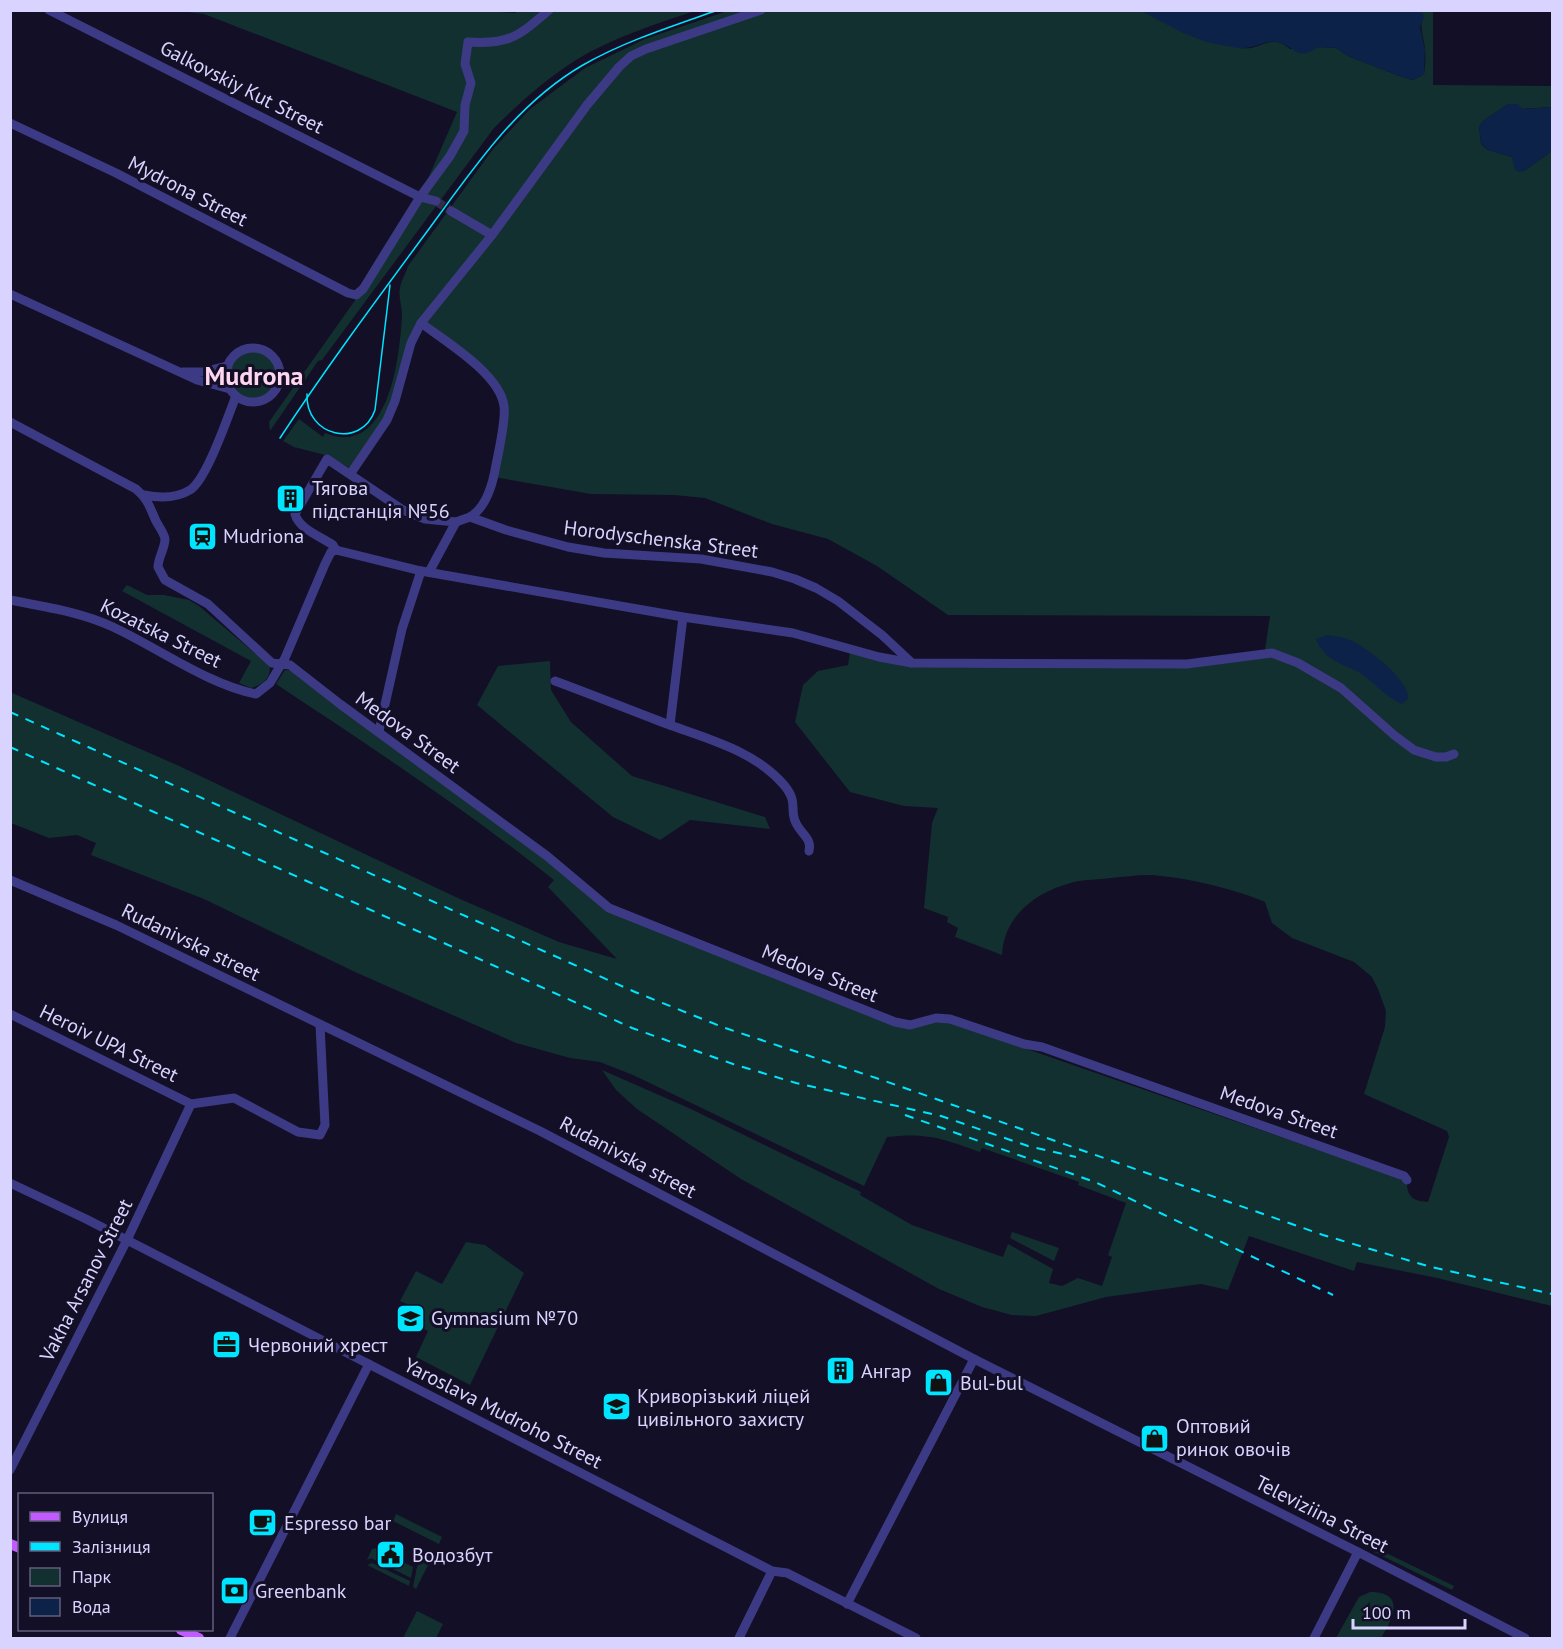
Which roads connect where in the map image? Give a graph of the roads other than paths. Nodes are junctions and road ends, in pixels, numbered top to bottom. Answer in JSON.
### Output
{"nodes":[{"id":1,"x":49,"y":10,"type":"edge"},
{"id":2,"x":549,"y":10,"type":"edge"},
{"id":3,"x":761,"y":10,"type":"edge"},
{"id":4,"x":10,"y":123,"type":"edge"},
{"id":5,"x":420,"y":197,"type":"junction"},
{"id":6,"x":436,"y":201,"type":"tunnel mouth"},
{"id":7,"x":452,"y":211,"type":"tunnel mouth"},
{"id":8,"x":492,"y":235,"type":"junction"},
{"id":9,"x":10,"y":294,"type":"edge"},
{"id":10,"x":421,"y":323,"type":"junction"},
{"id":11,"x":228,"y":366,"type":"junction"},
{"id":12,"x":181,"y":371,"type":"junction"},
{"id":13,"x":233,"y":393,"type":"junction"},
{"id":14,"x":10,"y":422,"type":"edge"},
{"id":15,"x":351,"y":473,"type":"junction"},
{"id":16,"x":144,"y":495,"type":"junction"},
{"id":17,"x":470,"y":518,"type":"junction"},
{"id":18,"x":456,"y":522,"type":"junction"},
{"id":19,"x":336,"y":550,"type":"junction"},
{"id":20,"x":425,"y":572,"type":"junction"},
{"id":21,"x":10,"y":600,"type":"edge"},
{"id":22,"x":683,"y":617,"type":"junction"},
{"id":23,"x":912,"y":663,"type":"junction"},
{"id":24,"x":281,"y":664,"type":"junction"},
{"id":25,"x":555,"y":681,"type":"dead end"},
{"id":26,"x":669,"y":725,"type":"junction"},
{"id":27,"x":379,"y":731,"type":"junction"},
{"id":28,"x":1454,"y":754,"type":"dead end"},
{"id":29,"x":809,"y":851,"type":"dead end"},
{"id":30,"x":10,"y":880,"type":"edge"},
{"id":31,"x":10,"y":1014,"type":"edge"},
{"id":32,"x":320,"y":1025,"type":"junction"},
{"id":33,"x":191,"y":1104,"type":"junction"},
{"id":34,"x":1407,"y":1180,"type":"dead end"},
{"id":35,"x":10,"y":1183,"type":"edge"},
{"id":36,"x":127,"y":1240,"type":"junction"},
{"id":37,"x":974,"y":1359,"type":"junction"},
{"id":38,"x":369,"y":1364,"type":"junction"},
{"id":39,"x":10,"y":1470,"type":"edge"},
{"id":40,"x":1358,"y":1552,"type":"junction"},
{"id":41,"x":772,"y":1571,"type":"junction"},
{"id":42,"x":848,"y":1604,"type":"junction"},
{"id":43,"x":185,"y":1631,"type":"edge"},
{"id":44,"x":199,"y":1638,"type":"edge"},
{"id":45,"x":230,"y":1638,"type":"edge"},
{"id":46,"x":739,"y":1638,"type":"edge"},
{"id":47,"x":916,"y":1638,"type":"edge"},
{"id":48,"x":1314,"y":1638,"type":"edge"},
{"id":49,"x":1525,"y":1638,"type":"edge"}],
"edges":[{"from":1,"to":5,"type":"street","name":"Galkovskiy Kut Street"},
{"from":2,"to":5,"type":"street"},
{"from":3,"to":8,"type":"street"},
{"from":4,"to":5,"type":"street","name":"Mydrona Street"},
{"from":5,"to":6,"type":"street","name":"Galkovskiy Kut Street"},
{"from":7,"to":8,"type":"street"},
{"from":8,"to":10,"type":"street"},
{"from":9,"to":12,"type":"street"},
{"from":10,"to":15,"type":"street"},
{"from":10,"to":17,"type":"street"},
{"from":11,"to":12,"type":"street"},
{"from":11,"to":13,"type":"street"},
{"from":11,"to":13,"type":"street"},
{"from":12,"to":13,"type":"street"},
{"from":13,"to":16,"type":"street"},
{"from":14,"to":16,"type":"street"},
{"from":15,"to":18,"type":"street"},
{"from":15,"to":19,"type":"street"},
{"from":16,"to":24,"type":"street","name":"Medova Street"},
{"from":17,"to":18,"type":"street"},
{"from":17,"to":23,"type":"street","name":"Horodyschenska Street"},
{"from":18,"to":20,"type":"street"},
{"from":19,"to":20,"type":"street"},
{"from":19,"to":24,"type":"street"},
{"from":20,"to":22,"type":"street"},
{"from":20,"to":27,"type":"street"},
{"from":21,"to":24,"type":"street","name":"Kozatska Street"},
{"from":22,"to":23,"type":"street"},
{"from":22,"to":26,"type":"street"},
{"from":23,"to":28,"type":"street"},
{"from":24,"to":27,"type":"street","name":"Medova Street"},
{"from":25,"to":26,"type":"street"},
{"from":26,"to":29,"type":"street"},
{"from":27,"to":34,"type":"street","name":"Medova Street"},
{"from":30,"to":32,"type":"street","name":"Rudanivska street"},
{"from":31,"to":33,"type":"street","name":"Heroiv UPA Street"},
{"from":32,"to":33,"type":"street"},
{"from":32,"to":37,"type":"street","name":"Rudanivska street"},
{"from":33,"to":36,"type":"street","name":"Vakha Arsanov Street"},
{"from":35,"to":36,"type":"street","name":"Yaroslava Mudroho Street"},
{"from":36,"to":38,"type":"street","name":"Yaroslava Mudroho Street"},
{"from":36,"to":39,"type":"street","name":"Vakha Arsanov Street"},
{"from":37,"to":40,"type":"street","name":"Televiziina Street"},
{"from":37,"to":42,"type":"street"},
{"from":38,"to":41,"type":"street","name":"Yaroslava Mudroho Street"},
{"from":38,"to":45,"type":"street"},
{"from":40,"to":48,"type":"street"},
{"from":40,"to":49,"type":"street","name":"Televiziina Street"},
{"from":41,"to":42,"type":"street","name":"Yaroslava Mudroho Street"},
{"from":41,"to":46,"type":"street"},
{"from":42,"to":47,"type":"street","name":"Yaroslava Mudroho Street"},
{"from":43,"to":44,"type":"main road"}]}
